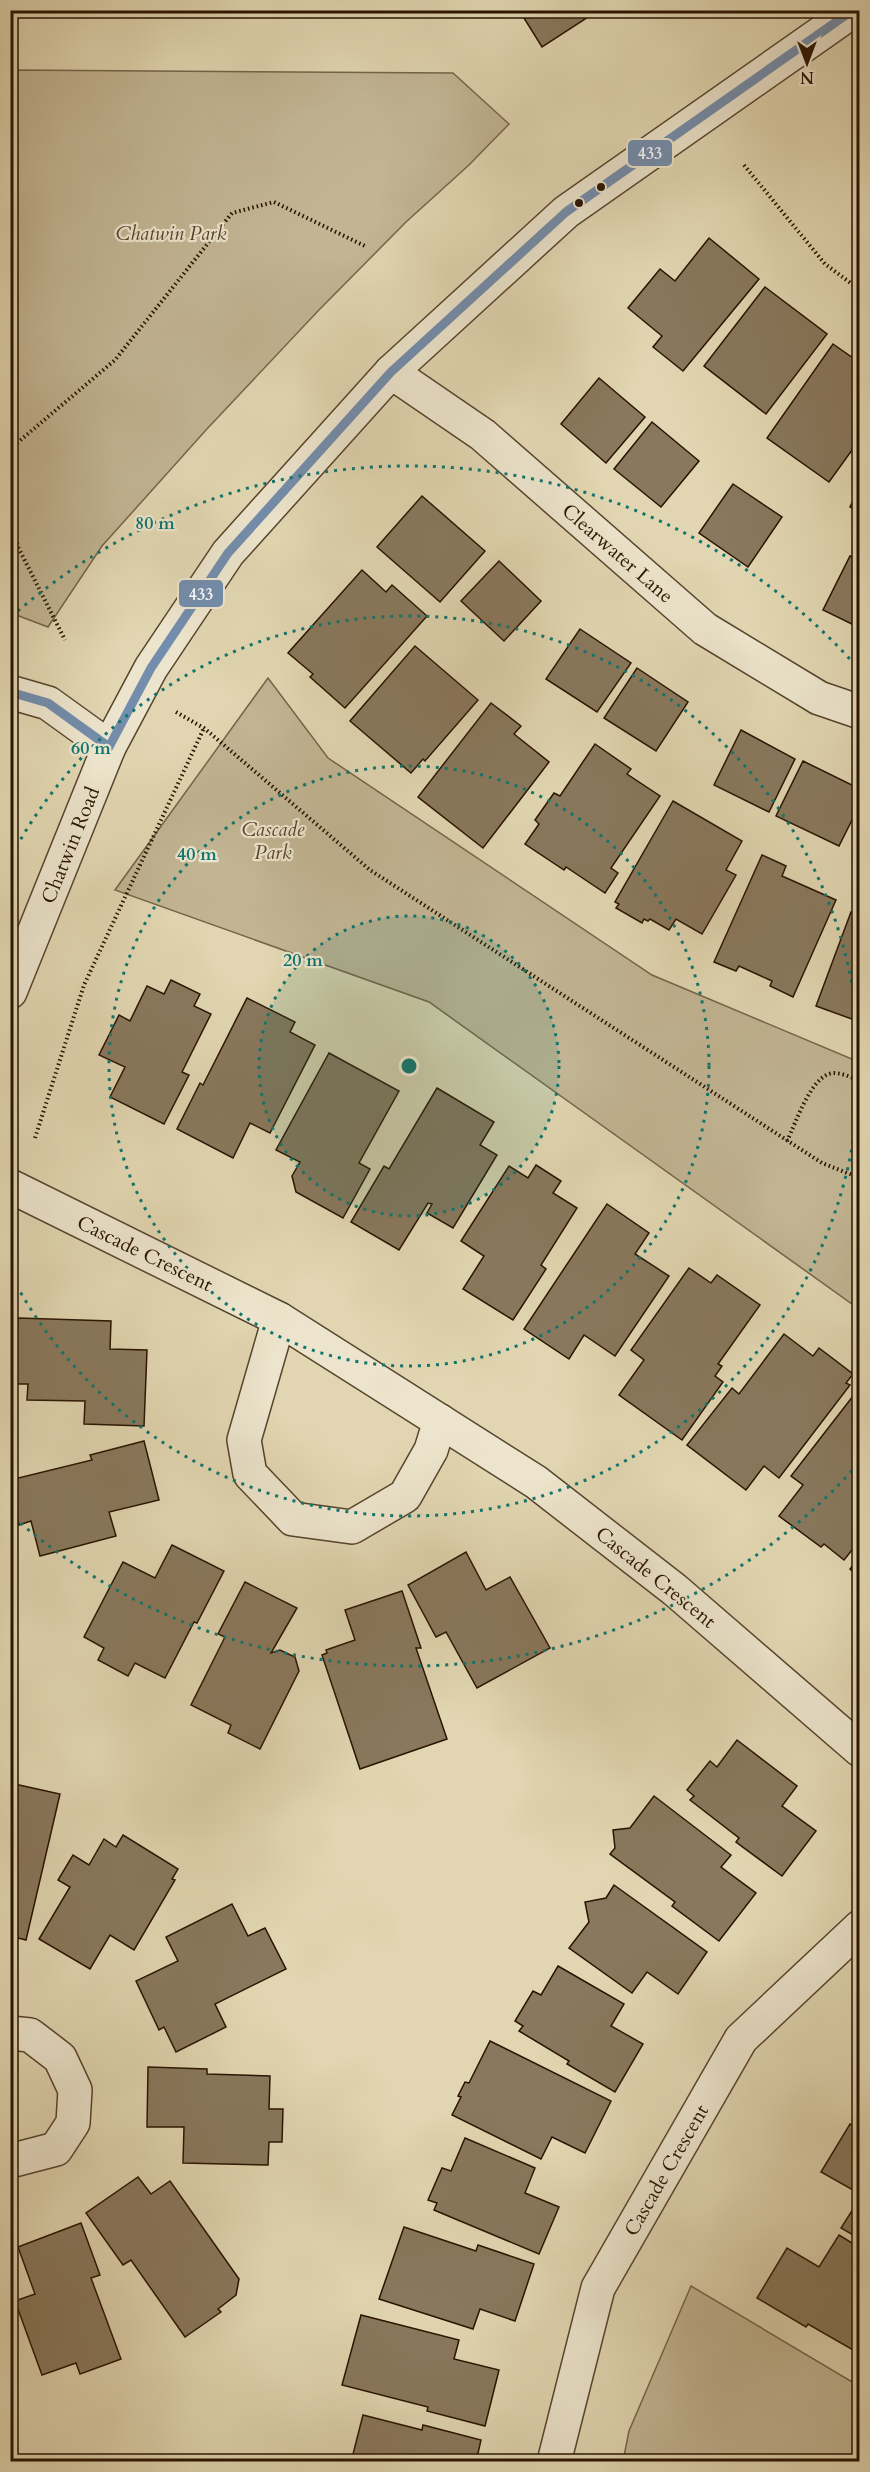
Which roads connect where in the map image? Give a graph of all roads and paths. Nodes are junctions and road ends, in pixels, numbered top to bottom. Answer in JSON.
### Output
{"nodes":[{"id":1,"x":837,"y":15,"type":"edge"},
{"id":2,"x":744,"y":165,"type":"dead end"},
{"id":3,"x":367,"y":247,"type":"dead end"},
{"id":4,"x":860,"y":290,"type":"edge"},
{"id":5,"x":391,"y":372,"type":"junction"},
{"id":6,"x":10,"y":449,"type":"edge"},
{"id":7,"x":10,"y":517,"type":"edge"},
{"id":8,"x":64,"y":640,"type":"dead end"},
{"id":9,"x":138,"y":690,"type":"junction"},
{"id":10,"x":10,"y":692,"type":"edge"},
{"id":11,"x":860,"y":712,"type":"edge"},
{"id":12,"x":204,"y":728,"type":"junction"},
{"id":13,"x":109,"y":747,"type":"junction"},
{"id":14,"x":10,"y":992,"type":"edge"},
{"id":15,"x":860,"y":1081,"type":"edge"},
{"id":16,"x":35,"y":1138,"type":"dead end"},
{"id":17,"x":787,"y":1141,"type":"junction"},
{"id":18,"x":860,"y":1178,"type":"edge"},
{"id":19,"x":10,"y":1186,"type":"edge"},
{"id":20,"x":279,"y":1319,"type":"junction"},
{"id":21,"x":440,"y":1421,"type":"junction"},
{"id":22,"x":860,"y":1750,"type":"edge"},
{"id":23,"x":860,"y":1927,"type":"edge"},
{"id":24,"x":10,"y":2033,"type":"edge"},
{"id":25,"x":10,"y":2161,"type":"edge"},
{"id":26,"x":860,"y":2454,"type":"edge"},
{"id":27,"x":554,"y":2462,"type":"edge"},
{"id":28,"x":849,"y":2462,"type":"edge"}],
"edges":[{"from":1,"to":5,"type":"street","name":"Chatwin Road"},
{"from":2,"to":4,"type":"path"},
{"from":3,"to":6,"type":"path"},
{"from":5,"to":9,"type":"street","name":"Chatwin Road"},
{"from":5,"to":11,"type":"street","name":"Clearwater Lane"},
{"from":7,"to":8,"type":"path"},
{"from":9,"to":12,"type":"path"},
{"from":9,"to":13,"type":"street","name":"Chatwin Road"},
{"from":10,"to":13,"type":"street"},
{"from":12,"to":16,"type":"path"},
{"from":12,"to":17,"type":"path"},
{"from":13,"to":14,"type":"street","name":"Chatwin Road"},
{"from":15,"to":17,"type":"path"},
{"from":17,"to":18,"type":"path"},
{"from":19,"to":20,"type":"street","name":"Cascade Crescent"},
{"from":20,"to":21,"type":"street","name":"Cascade Crescent"},
{"from":20,"to":21,"type":"street"},
{"from":21,"to":22,"type":"street","name":"Cascade Crescent"},
{"from":23,"to":27,"type":"street","name":"Cascade Crescent"},
{"from":24,"to":25,"type":"street"},
{"from":26,"to":28,"type":"path"}]}
